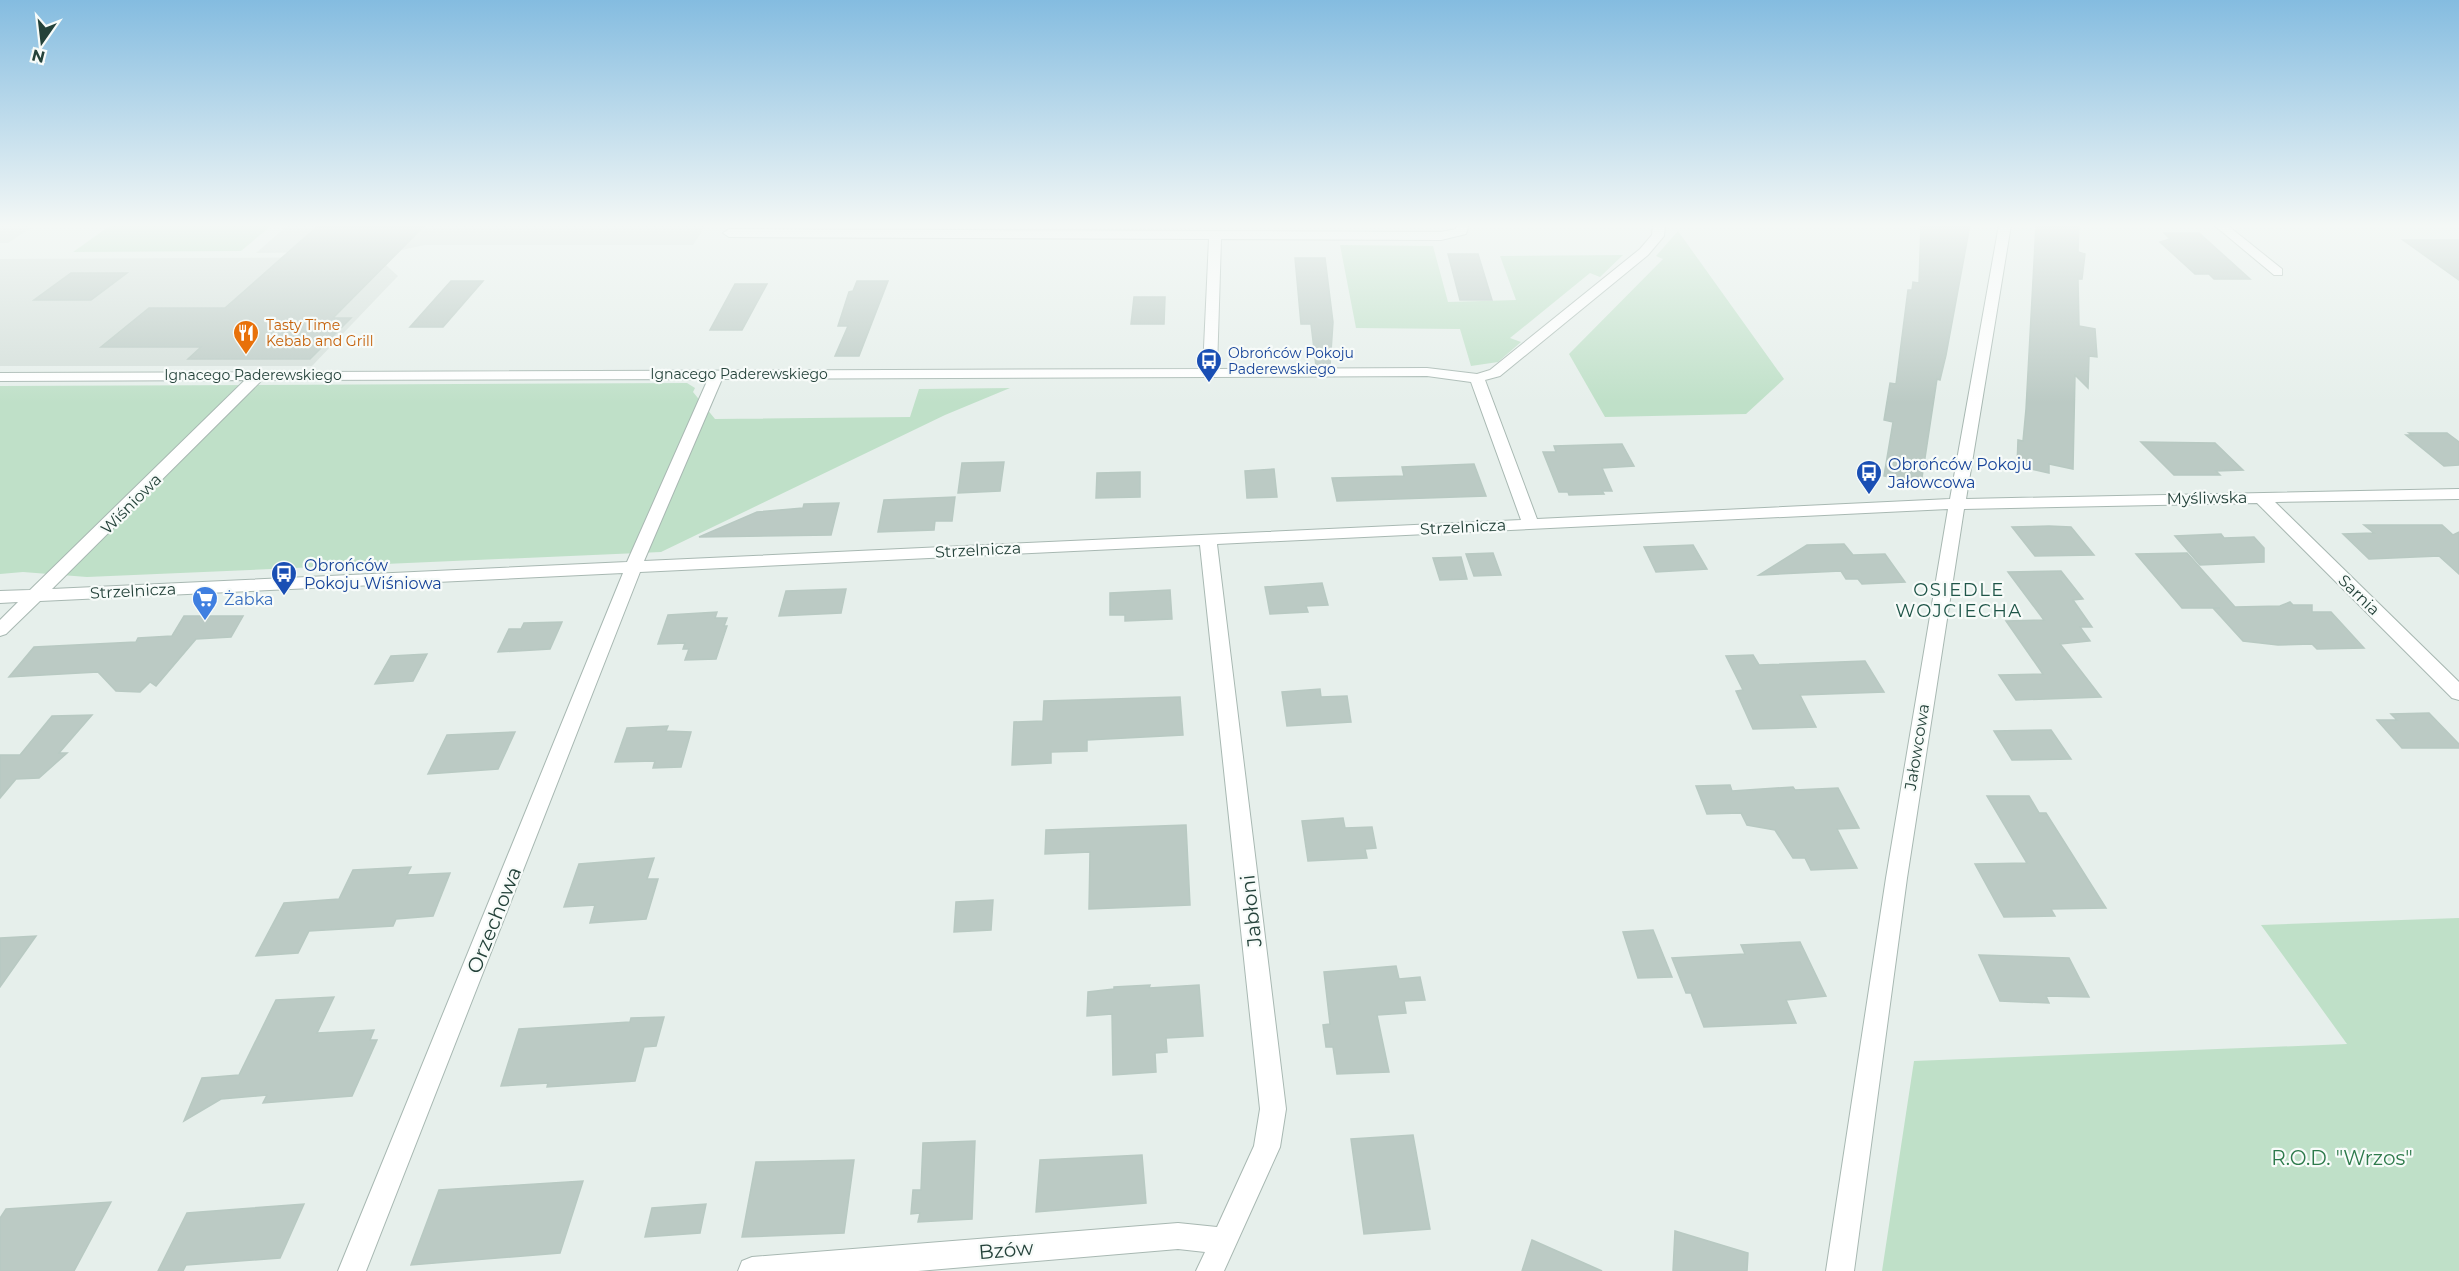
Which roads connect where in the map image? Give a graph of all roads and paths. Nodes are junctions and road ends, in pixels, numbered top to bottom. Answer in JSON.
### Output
{"nodes":[{"id":1,"x":1213,"y":284,"type":"edge"},
{"id":2,"x":1605,"y":284,"type":"edge"},
{"id":3,"x":1995,"y":284,"type":"edge"},
{"id":4,"x":1210,"y":373,"type":"junction"},
{"id":5,"x":717,"y":374,"type":"junction"},
{"id":6,"x":259,"y":375,"type":"junction"},
{"id":7,"x":0,"y":377,"type":"edge"},
{"id":8,"x":1477,"y":378,"type":"junction"},
{"id":9,"x":2459,"y":494,"type":"edge"},
{"id":10,"x":2259,"y":496,"type":"junction"},
{"id":11,"x":1956,"y":504,"type":"junction"},
{"id":12,"x":1532,"y":524,"type":"junction"},
{"id":13,"x":1208,"y":538,"type":"junction"},
{"id":14,"x":634,"y":567,"type":"junction"},
{"id":15,"x":35,"y":595,"type":"junction"},
{"id":16,"x":0,"y":597,"type":"edge"},
{"id":17,"x":0,"y":630,"type":"edge"},
{"id":18,"x":2459,"y":693,"type":"edge"},
{"id":19,"x":1225,"y":1241,"type":"junction"},
{"id":20,"x":352,"y":1271,"type":"edge"},
{"id":21,"x":752,"y":1271,"type":"edge"},
{"id":22,"x":1210,"y":1271,"type":"edge"},
{"id":23,"x":1840,"y":1271,"type":"edge"}],
"edges":[{"from":1,"to":4,"type":"street"},
{"from":2,"to":8,"type":"street"},
{"from":3,"to":11,"type":"street","name":"Jałowcowa"},
{"from":4,"to":5,"type":"street","name":"Ignacego Paderewskiego"},
{"from":4,"to":8,"type":"street","name":"Ignacego Paderewskiego"},
{"from":5,"to":6,"type":"street","name":"Ignacego Paderewskiego"},
{"from":5,"to":14,"type":"street","name":"Orzechowa"},
{"from":6,"to":7,"type":"street","name":"Ignacego Paderewskiego"},
{"from":6,"to":15,"type":"street","name":"Wiśniowa"},
{"from":8,"to":12,"type":"street"},
{"from":9,"to":10,"type":"street","name":"Myśliwska"},
{"from":10,"to":11,"type":"street","name":"Myśliwska"},
{"from":10,"to":18,"type":"street","name":"Sarnia"},
{"from":11,"to":12,"type":"street","name":"Strzelnicza"},
{"from":11,"to":23,"type":"street","name":"Jałowcowa"},
{"from":12,"to":13,"type":"street","name":"Strzelnicza"},
{"from":13,"to":14,"type":"street","name":"Strzelnicza"},
{"from":13,"to":19,"type":"street","name":"Jabłoni"},
{"from":14,"to":15,"type":"street","name":"Strzelnicza"},
{"from":14,"to":20,"type":"street","name":"Orzechowa"},
{"from":15,"to":16,"type":"street","name":"Strzelnicza"},
{"from":15,"to":17,"type":"street","name":"Wiśniowa"},
{"from":19,"to":21,"type":"street","name":"Bzów"},
{"from":19,"to":22,"type":"street","name":"Jabłoni"}]}
